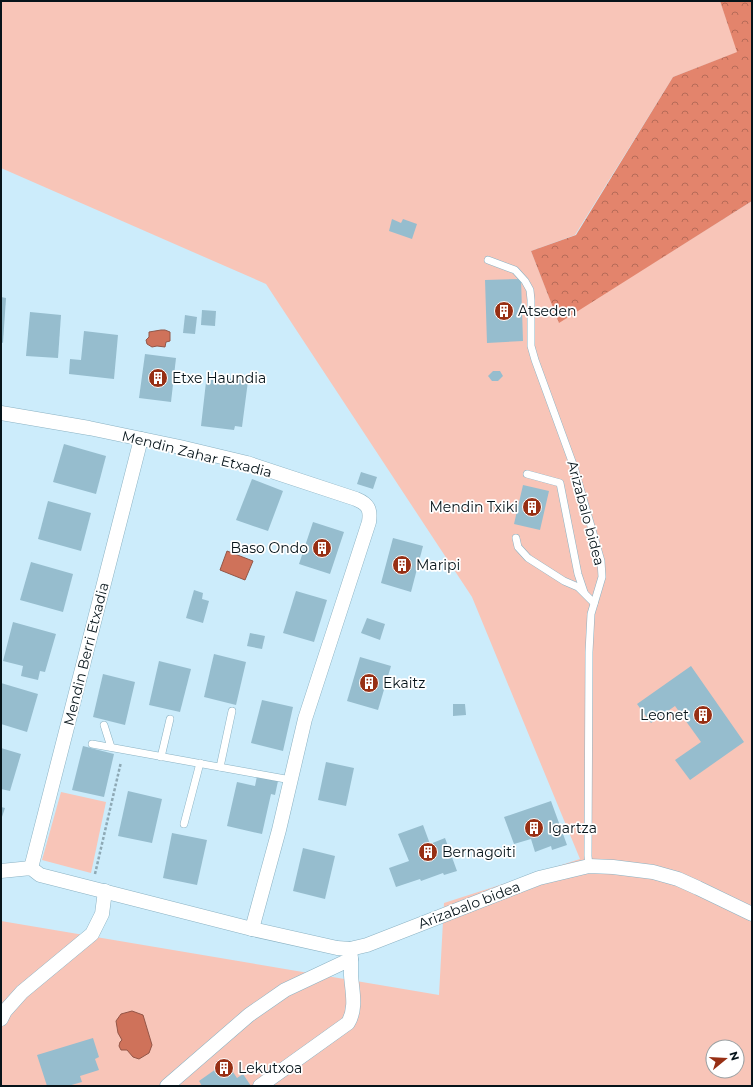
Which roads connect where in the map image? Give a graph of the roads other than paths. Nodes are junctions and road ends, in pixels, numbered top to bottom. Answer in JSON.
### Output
{"nodes":[{"id":1,"x":488,"y":260,"type":"dead end"},
{"id":2,"x":1,"y":413,"type":"edge"},
{"id":3,"x":141,"y":439,"type":"junction"},
{"id":4,"x":527,"y":474,"type":"dead end"},
{"id":5,"x":516,"y":538,"type":"dead end"},
{"id":6,"x":584,"y":592,"type":"junction"},
{"id":7,"x":594,"y":603,"type":"junction"},
{"id":8,"x":232,"y":711,"type":"dead end"},
{"id":9,"x":170,"y":719,"type":"dead end"},
{"id":10,"x":104,"y":725,"type":"dead end"},
{"id":11,"x":92,"y":744,"type":"dead end"},
{"id":12,"x":111,"y":747,"type":"junction"},
{"id":13,"x":161,"y":757,"type":"junction"},
{"id":14,"x":200,"y":763,"type":"junction"},
{"id":15,"x":220,"y":767,"type":"junction"},
{"id":16,"x":291,"y":780,"type":"junction"},
{"id":17,"x":184,"y":824,"type":"dead end"},
{"id":18,"x":589,"y":866,"type":"junction"},
{"id":19,"x":31,"y":868,"type":"junction"},
{"id":20,"x":1,"y":871,"type":"edge"},
{"id":21,"x":98,"y":890,"type":"junction"},
{"id":22,"x":752,"y":914,"type":"edge"},
{"id":23,"x":252,"y":929,"type":"junction"},
{"id":24,"x":351,"y":954,"type":"junction"},
{"id":25,"x":1,"y":1019,"type":"edge"},
{"id":26,"x":167,"y":1086,"type":"edge"},
{"id":27,"x":260,"y":1086,"type":"edge"}],
"edges":[{"from":1,"to":7,"type":"lane","name":"Arizabalo bidea"},
{"from":2,"to":3,"type":"street","name":"Mendin Zahar Etxadia"},
{"from":3,"to":16,"type":"street","name":"Mendin Zahar Etxadia"},
{"from":3,"to":19,"type":"street","name":"Mendin Berri Etxadia"},
{"from":4,"to":6,"type":"lane"},
{"from":5,"to":6,"type":"lane"},
{"from":6,"to":7,"type":"lane"},
{"from":7,"to":18,"type":"lane","name":"Arizabalo bidea"},
{"from":8,"to":15,"type":"lane"},
{"from":9,"to":13,"type":"lane"},
{"from":10,"to":12,"type":"lane"},
{"from":11,"to":12,"type":"lane"},
{"from":12,"to":13,"type":"lane"},
{"from":13,"to":14,"type":"lane"},
{"from":14,"to":15,"type":"lane"},
{"from":14,"to":17,"type":"lane"},
{"from":15,"to":16,"type":"lane"},
{"from":16,"to":23,"type":"street","name":"Mendin Zahar Etxadia"},
{"from":18,"to":22,"type":"street","name":"Arizabalo bidea"},
{"from":18,"to":24,"type":"street","name":"Arizabalo bidea"},
{"from":19,"to":20,"type":"street"},
{"from":19,"to":21,"type":"street","name":"Arizabalo bidea"},
{"from":21,"to":23,"type":"street","name":"Arizabalo bidea"},
{"from":21,"to":25,"type":"street"},
{"from":23,"to":24,"type":"street","name":"Arizabalo bidea"},
{"from":24,"to":26,"type":"street","name":"Arizabalo bidea"},
{"from":24,"to":27,"type":"street"}]}
